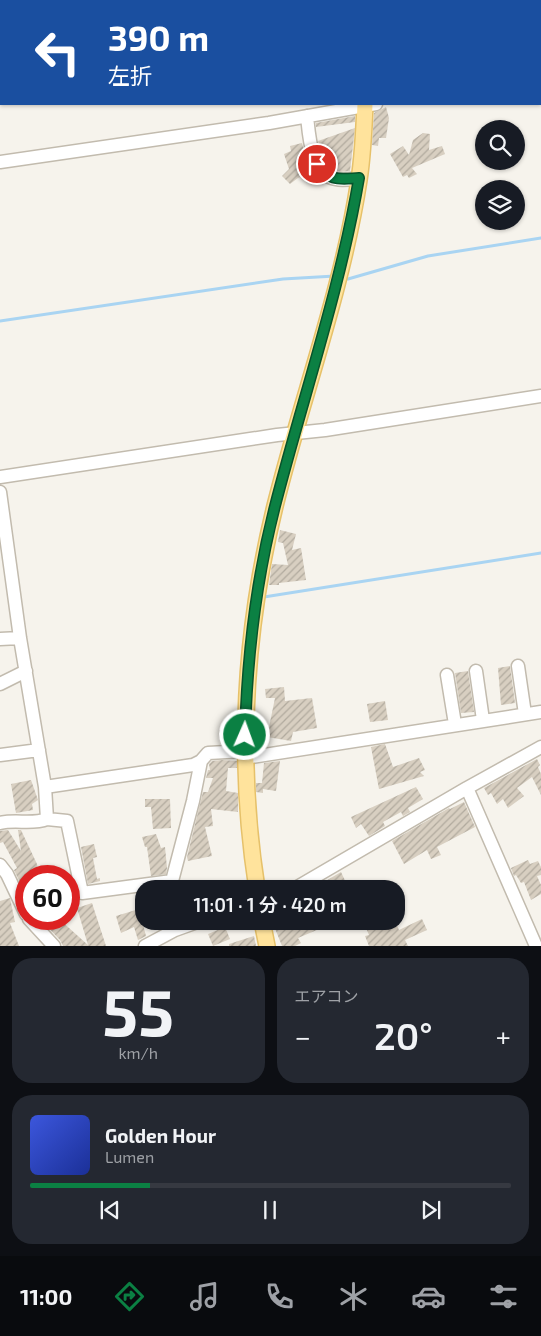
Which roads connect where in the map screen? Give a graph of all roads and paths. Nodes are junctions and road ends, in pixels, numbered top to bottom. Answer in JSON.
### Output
{"nodes":[{"id":1,"x":364,"y":105,"type":"edge"},
{"id":2,"x":369,"y":105,"type":"edge"},
{"id":3,"x":307,"y":116,"type":"junction"},
{"id":4,"x":0,"y":162,"type":"edge"},
{"id":5,"x":359,"y":178,"type":"junction"},
{"id":6,"x":541,"y":396,"type":"edge"},
{"id":7,"x":294,"y":434,"type":"junction"},
{"id":8,"x":0,"y":477,"type":"edge"},
{"id":9,"x":0,"y":492,"type":"edge"},
{"id":10,"x":20,"y":638,"type":"junction"},
{"id":11,"x":0,"y":639,"type":"edge"},
{"id":12,"x":518,"y":666,"type":"dead end"},
{"id":13,"x":26,"y":671,"type":"junction"},
{"id":14,"x":476,"y":671,"type":"dead end"},
{"id":15,"x":447,"y":675,"type":"dead end"},
{"id":16,"x":0,"y":684,"type":"edge"},
{"id":17,"x":541,"y":712,"type":"edge"},
{"id":18,"x":525,"y":714,"type":"junction"},
{"id":19,"x":482,"y":720,"type":"junction"},
{"id":20,"x":455,"y":724,"type":"junction"},
{"id":21,"x":541,"y":747,"type":"edge"},
{"id":22,"x":39,"y":750,"type":"junction"},
{"id":23,"x":245,"y":754,"type":"junction"},
{"id":24,"x":0,"y":756,"type":"edge"},
{"id":25,"x":201,"y":761,"type":"junction"},
{"id":26,"x":45,"y":786,"type":"junction"},
{"id":27,"x":467,"y":788,"type":"junction"},
{"id":28,"x":48,"y":819,"type":"junction"},
{"id":29,"x":0,"y":822,"type":"edge"},
{"id":30,"x":0,"y":865,"type":"edge"},
{"id":31,"x":173,"y":880,"type":"edge"},
{"id":32,"x":256,"y":880,"type":"edge"},
{"id":33,"x":309,"y":880,"type":"edge"},
{"id":34,"x":135,"y":888,"type":"edge"},
{"id":35,"x":15,"y":891,"type":"edge"},
{"id":36,"x":39,"y":930,"type":"edge"},
{"id":37,"x":169,"y":930,"type":"edge"},
{"id":38,"x":264,"y":930,"type":"edge"},
{"id":39,"x":54,"y":946,"type":"edge"},
{"id":40,"x":146,"y":946,"type":"edge"},
{"id":41,"x":267,"y":946,"type":"edge"},
{"id":42,"x":536,"y":946,"type":"edge"}],
"edges":[{"from":1,"to":3,"type":"street"},
{"from":2,"to":5,"type":"main road"},
{"from":3,"to":4,"type":"street"},
{"from":3,"to":5,"type":"street"},
{"from":5,"to":7,"type":"main road"},
{"from":6,"to":7,"type":"street"},
{"from":7,"to":8,"type":"street"},
{"from":7,"to":23,"type":"main road"},
{"from":9,"to":10,"type":"street"},
{"from":10,"to":11,"type":"street"},
{"from":10,"to":13,"type":"street"},
{"from":12,"to":18,"type":"street"},
{"from":13,"to":16,"type":"street"},
{"from":13,"to":22,"type":"street"},
{"from":14,"to":19,"type":"street"},
{"from":15,"to":20,"type":"street"},
{"from":17,"to":18,"type":"street"},
{"from":18,"to":19,"type":"street"},
{"from":19,"to":20,"type":"street"},
{"from":20,"to":23,"type":"street"},
{"from":21,"to":27,"type":"street"},
{"from":22,"to":24,"type":"street"},
{"from":22,"to":26,"type":"street"},
{"from":23,"to":25,"type":"street"},
{"from":23,"to":32,"type":"main road"},
{"from":25,"to":26,"type":"street"},
{"from":25,"to":31,"type":"street"},
{"from":26,"to":28,"type":"street"},
{"from":27,"to":33,"type":"street"},
{"from":27,"to":42,"type":"street"},
{"from":28,"to":29,"type":"street"},
{"from":28,"to":34,"type":"street"},
{"from":30,"to":35,"type":"street"},
{"from":36,"to":39,"type":"street"},
{"from":37,"to":40,"type":"street"},
{"from":38,"to":41,"type":"main road"}]}
